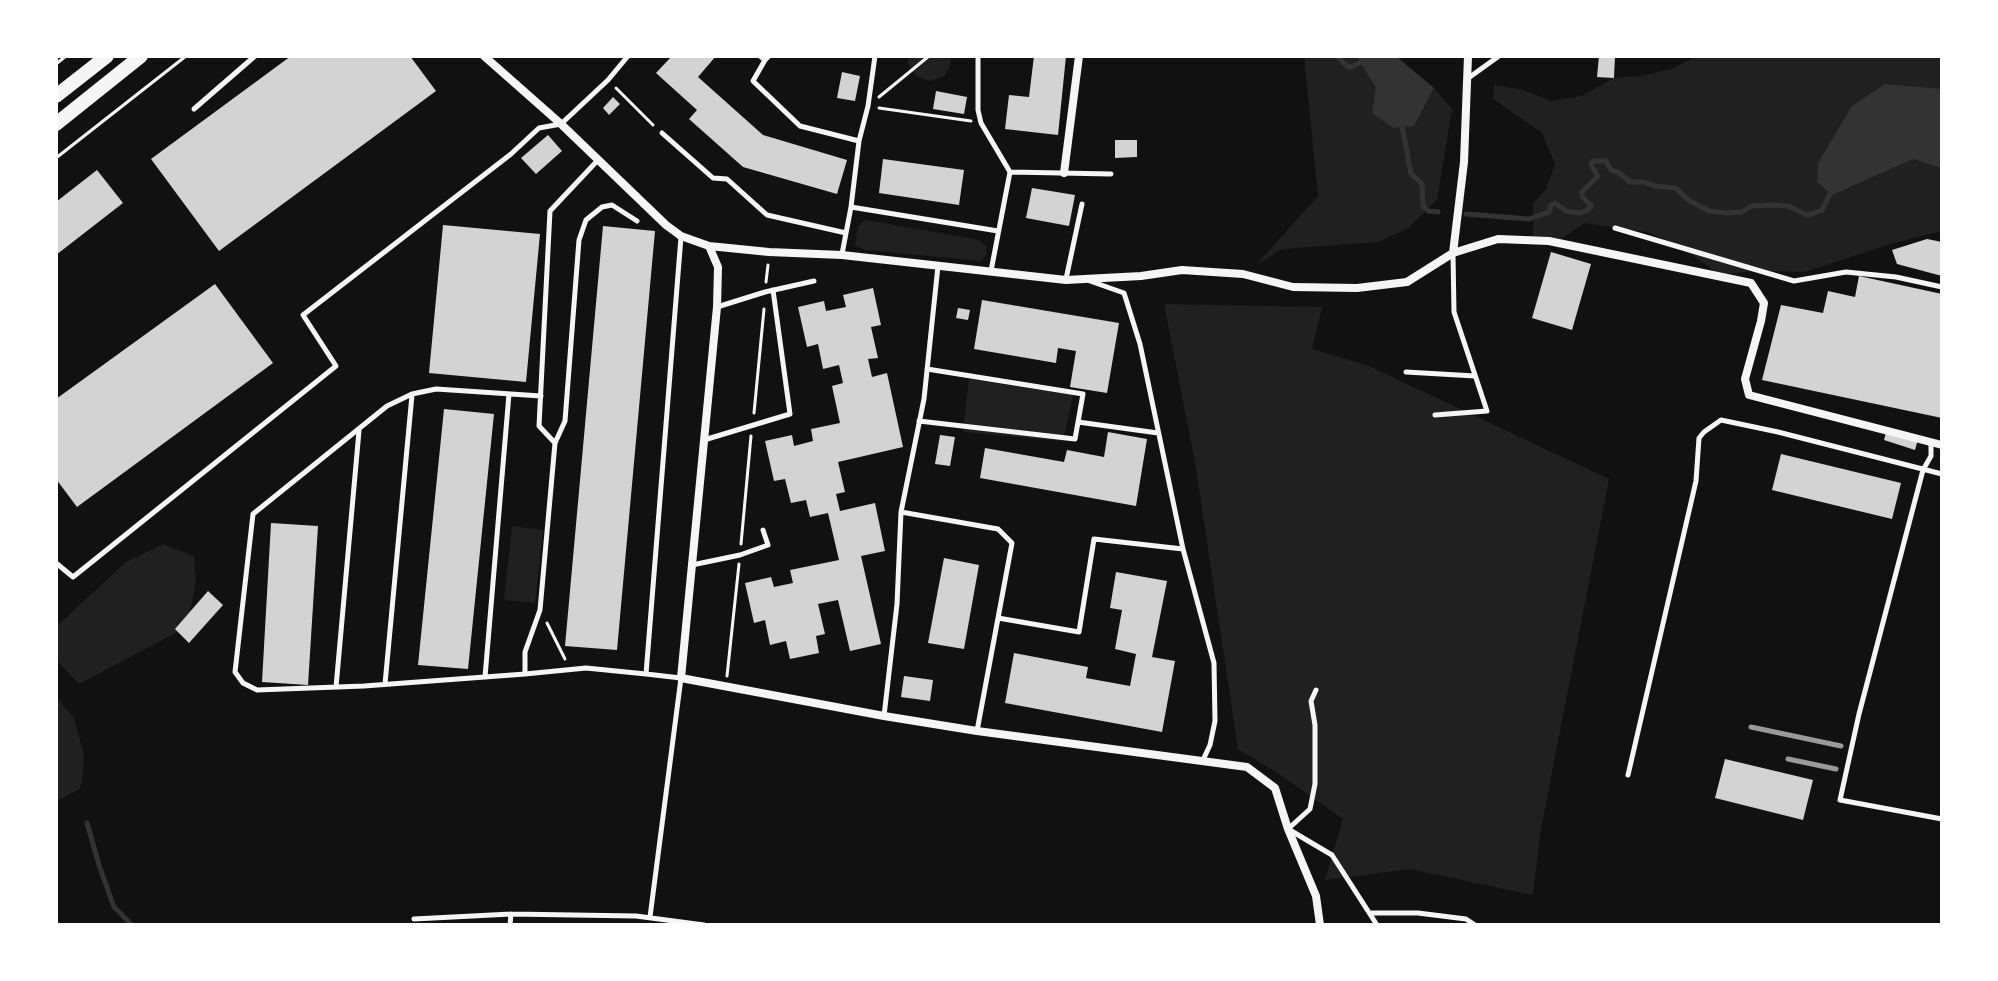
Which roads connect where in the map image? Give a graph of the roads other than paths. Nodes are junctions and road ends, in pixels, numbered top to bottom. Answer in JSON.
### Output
{"nodes":[{"id":1,"x":107,"y":56,"type":"edge"},
{"id":2,"x":141,"y":56,"type":"edge"},
{"id":3,"x":255,"y":56,"type":"edge"},
{"id":4,"x":484,"y":56,"type":"edge"},
{"id":5,"x":628,"y":56,"type":"edge"},
{"id":6,"x":875,"y":56,"type":"edge"},
{"id":7,"x":978,"y":56,"type":"edge"},
{"id":8,"x":1079,"y":56,"type":"edge"},
{"id":9,"x":1468,"y":56,"type":"edge"},
{"id":10,"x":1499,"y":56,"type":"edge"},
{"id":11,"x":764,"y":57,"type":"edge"},
{"id":12,"x":1466,"y":79,"type":"junction"},
{"id":13,"x":56,"y":96,"type":"edge"},
{"id":14,"x":194,"y":109,"type":"dead end"},
{"id":15,"x":56,"y":124,"type":"edge"},
{"id":16,"x":561,"y":124,"type":"junction"},
{"id":17,"x":662,"y":133,"type":"road end"},
{"id":18,"x":859,"y":141,"type":"junction"},
{"id":19,"x":598,"y":160,"type":"junction"},
{"id":20,"x":1010,"y":172,"type":"junction"},
{"id":21,"x":1064,"y":173,"type":"junction"},
{"id":22,"x":1111,"y":174,"type":"dead end"},
{"id":23,"x":1082,"y":204,"type":"dead end"},
{"id":24,"x":851,"y":207,"type":"junction"},
{"id":25,"x":637,"y":221,"type":"dead end"},
{"id":26,"x":1615,"y":228,"type":"dead end"},
{"id":27,"x":998,"y":231,"type":"junction"},
{"id":28,"x":846,"y":233,"type":"junction"},
{"id":29,"x":681,"y":236,"type":"junction"},
{"id":30,"x":709,"y":246,"type":"junction"},
{"id":31,"x":1453,"y":253,"type":"junction"},
{"id":32,"x":842,"y":255,"type":"junction"},
{"id":33,"x":938,"y":266,"type":"junction"},
{"id":34,"x":991,"y":271,"type":"junction"},
{"id":35,"x":1066,"y":280,"type":"junction"},
{"id":36,"x":1089,"y":280,"type":"junction"},
{"id":37,"x":814,"y":281,"type":"dead end"},
{"id":38,"x":1942,"y":287,"type":"edge"},
{"id":39,"x":773,"y":290,"type":"junction"},
{"id":40,"x":717,"y":307,"type":"junction"},
{"id":41,"x":927,"y":369,"type":"junction"},
{"id":42,"x":1406,"y":372,"type":"dead end"},
{"id":43,"x":1475,"y":376,"type":"junction"},
{"id":44,"x":412,"y":394,"type":"junction"},
{"id":45,"x":509,"y":394,"type":"junction"},
{"id":46,"x":541,"y":396,"type":"junction"},
{"id":47,"x":1435,"y":415,"type":"dead end"},
{"id":48,"x":919,"y":421,"type":"junction"},
{"id":49,"x":1078,"y":422,"type":"junction"},
{"id":50,"x":359,"y":430,"type":"junction"},
{"id":51,"x":1158,"y":433,"type":"junction"},
{"id":52,"x":703,"y":440,"type":"junction"},
{"id":53,"x":1931,"y":442,"type":"junction"},
{"id":54,"x":555,"y":443,"type":"junction"},
{"id":55,"x":1942,"y":445,"type":"edge"},
{"id":56,"x":1923,"y":470,"type":"junction"},
{"id":57,"x":1942,"y":474,"type":"edge"},
{"id":58,"x":901,"y":512,"type":"junction"},
{"id":59,"x":763,"y":530,"type":"dead end"},
{"id":60,"x":1183,"y":549,"type":"junction"},
{"id":61,"x":56,"y":563,"type":"edge"},
{"id":62,"x":691,"y":565,"type":"junction"},
{"id":63,"x":998,"y":618,"type":"junction"},
{"id":64,"x":525,"y":674,"type":"junction"},
{"id":65,"x":646,"y":674,"type":"junction"},
{"id":66,"x":485,"y":677,"type":"junction"},
{"id":67,"x":681,"y":678,"type":"junction"},
{"id":68,"x":385,"y":684,"type":"junction"},
{"id":69,"x":336,"y":687,"type":"junction"},
{"id":70,"x":1316,"y":690,"type":"dead end"},
{"id":71,"x":884,"y":716,"type":"junction"},
{"id":72,"x":977,"y":731,"type":"junction"},
{"id":73,"x":1203,"y":760,"type":"junction"},
{"id":74,"x":1628,"y":775,"type":"dead end"},
{"id":75,"x":1942,"y":819,"type":"edge"},
{"id":76,"x":1288,"y":829,"type":"junction"},
{"id":77,"x":1369,"y":913,"type":"junction"},
{"id":78,"x":511,"y":914,"type":"junction"},
{"id":79,"x":650,"y":917,"type":"junction"},
{"id":80,"x":414,"y":919,"type":"dead end"},
{"id":81,"x":510,"y":925,"type":"edge"},
{"id":82,"x":704,"y":925,"type":"edge"},
{"id":83,"x":1320,"y":925,"type":"edge"},
{"id":84,"x":1377,"y":925,"type":"edge"},
{"id":85,"x":1475,"y":925,"type":"edge"}],
"edges":[{"from":1,"to":13,"type":"main road"},
{"from":2,"to":15,"type":"main road"},
{"from":3,"to":14,"type":"lane"},
{"from":4,"to":16,"type":"street"},
{"from":5,"to":16,"type":"lane"},
{"from":6,"to":18,"type":"lane"},
{"from":7,"to":20,"type":"lane"},
{"from":8,"to":21,"type":"street"},
{"from":9,"to":12,"type":"street"},
{"from":10,"to":12,"type":"lane"},
{"from":11,"to":18,"type":"lane"},
{"from":12,"to":31,"type":"street"},
{"from":16,"to":19,"type":"street"},
{"from":16,"to":61,"type":"lane"},
{"from":17,"to":28,"type":"lane"},
{"from":18,"to":24,"type":"lane"},
{"from":19,"to":29,"type":"street"},
{"from":19,"to":46,"type":"lane"},
{"from":20,"to":21,"type":"lane"},
{"from":20,"to":27,"type":"lane"},
{"from":21,"to":22,"type":"lane"},
{"from":23,"to":35,"type":"lane"},
{"from":24,"to":27,"type":"lane"},
{"from":24,"to":28,"type":"lane"},
{"from":25,"to":54,"type":"lane"},
{"from":26,"to":38,"type":"lane"},
{"from":27,"to":34,"type":"lane"},
{"from":28,"to":32,"type":"lane"},
{"from":29,"to":30,"type":"street"},
{"from":29,"to":65,"type":"lane"},
{"from":30,"to":32,"type":"street"},
{"from":30,"to":40,"type":"street"},
{"from":31,"to":36,"type":"street"},
{"from":31,"to":43,"type":"lane"},
{"from":31,"to":53,"type":"street"},
{"from":32,"to":33,"type":"street"},
{"from":33,"to":34,"type":"street"},
{"from":33,"to":41,"type":"lane"},
{"from":34,"to":35,"type":"street"},
{"from":35,"to":36,"type":"street"},
{"from":36,"to":51,"type":"lane"},
{"from":37,"to":39,"type":"lane"},
{"from":39,"to":40,"type":"lane"},
{"from":39,"to":52,"type":"lane"},
{"from":40,"to":52,"type":"street"},
{"from":41,"to":48,"type":"lane"},
{"from":41,"to":49,"type":"lane"},
{"from":42,"to":43,"type":"lane"},
{"from":43,"to":47,"type":"lane"},
{"from":44,"to":45,"type":"lane"},
{"from":44,"to":50,"type":"lane"},
{"from":44,"to":68,"type":"lane"},
{"from":45,"to":46,"type":"lane"},
{"from":45,"to":66,"type":"lane"},
{"from":46,"to":54,"type":"lane"},
{"from":48,"to":49,"type":"lane"},
{"from":48,"to":58,"type":"lane"},
{"from":49,"to":51,"type":"lane"},
{"from":50,"to":69,"type":"lane"},
{"from":50,"to":69,"type":"lane"},
{"from":51,"to":60,"type":"lane"},
{"from":52,"to":62,"type":"street"},
{"from":53,"to":55,"type":"street"},
{"from":53,"to":56,"type":"lane"},
{"from":54,"to":64,"type":"lane"},
{"from":56,"to":57,"type":"lane"},
{"from":56,"to":74,"type":"lane"},
{"from":56,"to":75,"type":"lane"},
{"from":58,"to":63,"type":"lane"},
{"from":58,"to":71,"type":"lane"},
{"from":59,"to":62,"type":"lane"},
{"from":60,"to":63,"type":"lane"},
{"from":60,"to":73,"type":"lane"},
{"from":62,"to":67,"type":"street"},
{"from":63,"to":72,"type":"lane"},
{"from":64,"to":65,"type":"lane"},
{"from":64,"to":66,"type":"lane"},
{"from":65,"to":67,"type":"lane"},
{"from":66,"to":68,"type":"lane"},
{"from":67,"to":71,"type":"street"},
{"from":67,"to":79,"type":"lane"},
{"from":68,"to":69,"type":"lane"},
{"from":70,"to":76,"type":"lane"},
{"from":71,"to":72,"type":"street"},
{"from":72,"to":73,"type":"street"},
{"from":73,"to":76,"type":"street"},
{"from":76,"to":77,"type":"lane"},
{"from":76,"to":83,"type":"street"},
{"from":77,"to":84,"type":"lane"},
{"from":77,"to":85,"type":"lane"},
{"from":78,"to":79,"type":"lane"},
{"from":78,"to":80,"type":"lane"},
{"from":78,"to":81,"type":"lane"},
{"from":79,"to":82,"type":"lane"}]}
